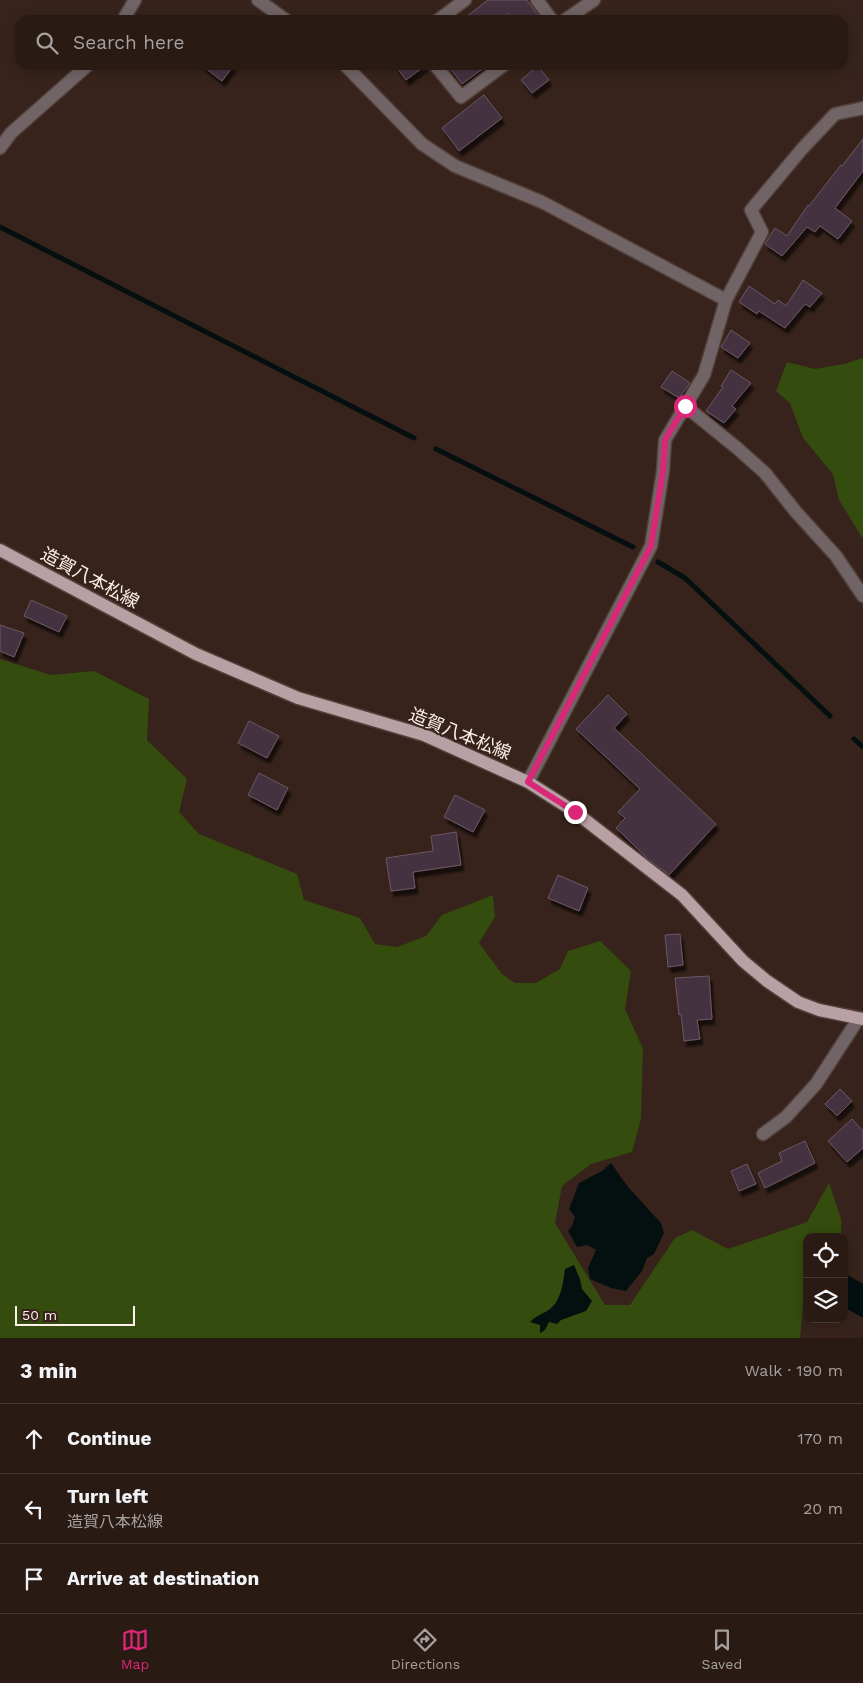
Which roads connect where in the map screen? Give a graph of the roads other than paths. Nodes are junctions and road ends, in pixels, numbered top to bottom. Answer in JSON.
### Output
{"nodes":[{"id":1,"x":135,"y":0,"type":"edge"},
{"id":2,"x":258,"y":0,"type":"edge"},
{"id":3,"x":465,"y":0,"type":"edge"},
{"id":4,"x":537,"y":0,"type":"edge"},
{"id":5,"x":594,"y":0,"type":"edge"},
{"id":6,"x":126,"y":15,"type":"edge"},
{"id":7,"x":279,"y":15,"type":"edge"},
{"id":8,"x":445,"y":15,"type":"edge"},
{"id":9,"x":548,"y":15,"type":"edge"},
{"id":10,"x":572,"y":15,"type":"edge"},
{"id":11,"x":82,"y":70,"type":"edge"},
{"id":12,"x":350,"y":70,"type":"edge"},
{"id":13,"x":440,"y":70,"type":"edge"},
{"id":14,"x":497,"y":70,"type":"edge"},
{"id":15,"x":863,"y":108,"type":"edge"},
{"id":16,"x":0,"y":148,"type":"edge"},
{"id":17,"x":726,"y":300,"type":"junction"},
{"id":18,"x":685,"y":406,"type":"junction"},
{"id":19,"x":0,"y":550,"type":"edge"},
{"id":20,"x":863,"y":596,"type":"edge"},
{"id":21,"x":528,"y":782,"type":"junction"},
{"id":22,"x":861,"y":1019,"type":"edge"},
{"id":23,"x":763,"y":1134,"type":"dead end"}],
"edges":[{"from":1,"to":6,"type":"street"},
{"from":2,"to":7,"type":"street"},
{"from":3,"to":8,"type":"street"},
{"from":4,"to":9,"type":"street"},
{"from":5,"to":10,"type":"street"},
{"from":11,"to":16,"type":"street"},
{"from":12,"to":17,"type":"street"},
{"from":13,"to":14,"type":"street"},
{"from":15,"to":17,"type":"street"},
{"from":17,"to":18,"type":"street"},
{"from":18,"to":20,"type":"street"},
{"from":18,"to":21,"type":"street"},
{"from":19,"to":21,"type":"main road","name":"造賀八本松線"},
{"from":21,"to":22,"type":"main road","name":"造賀八本松線"},
{"from":22,"to":23,"type":"street"}]}
